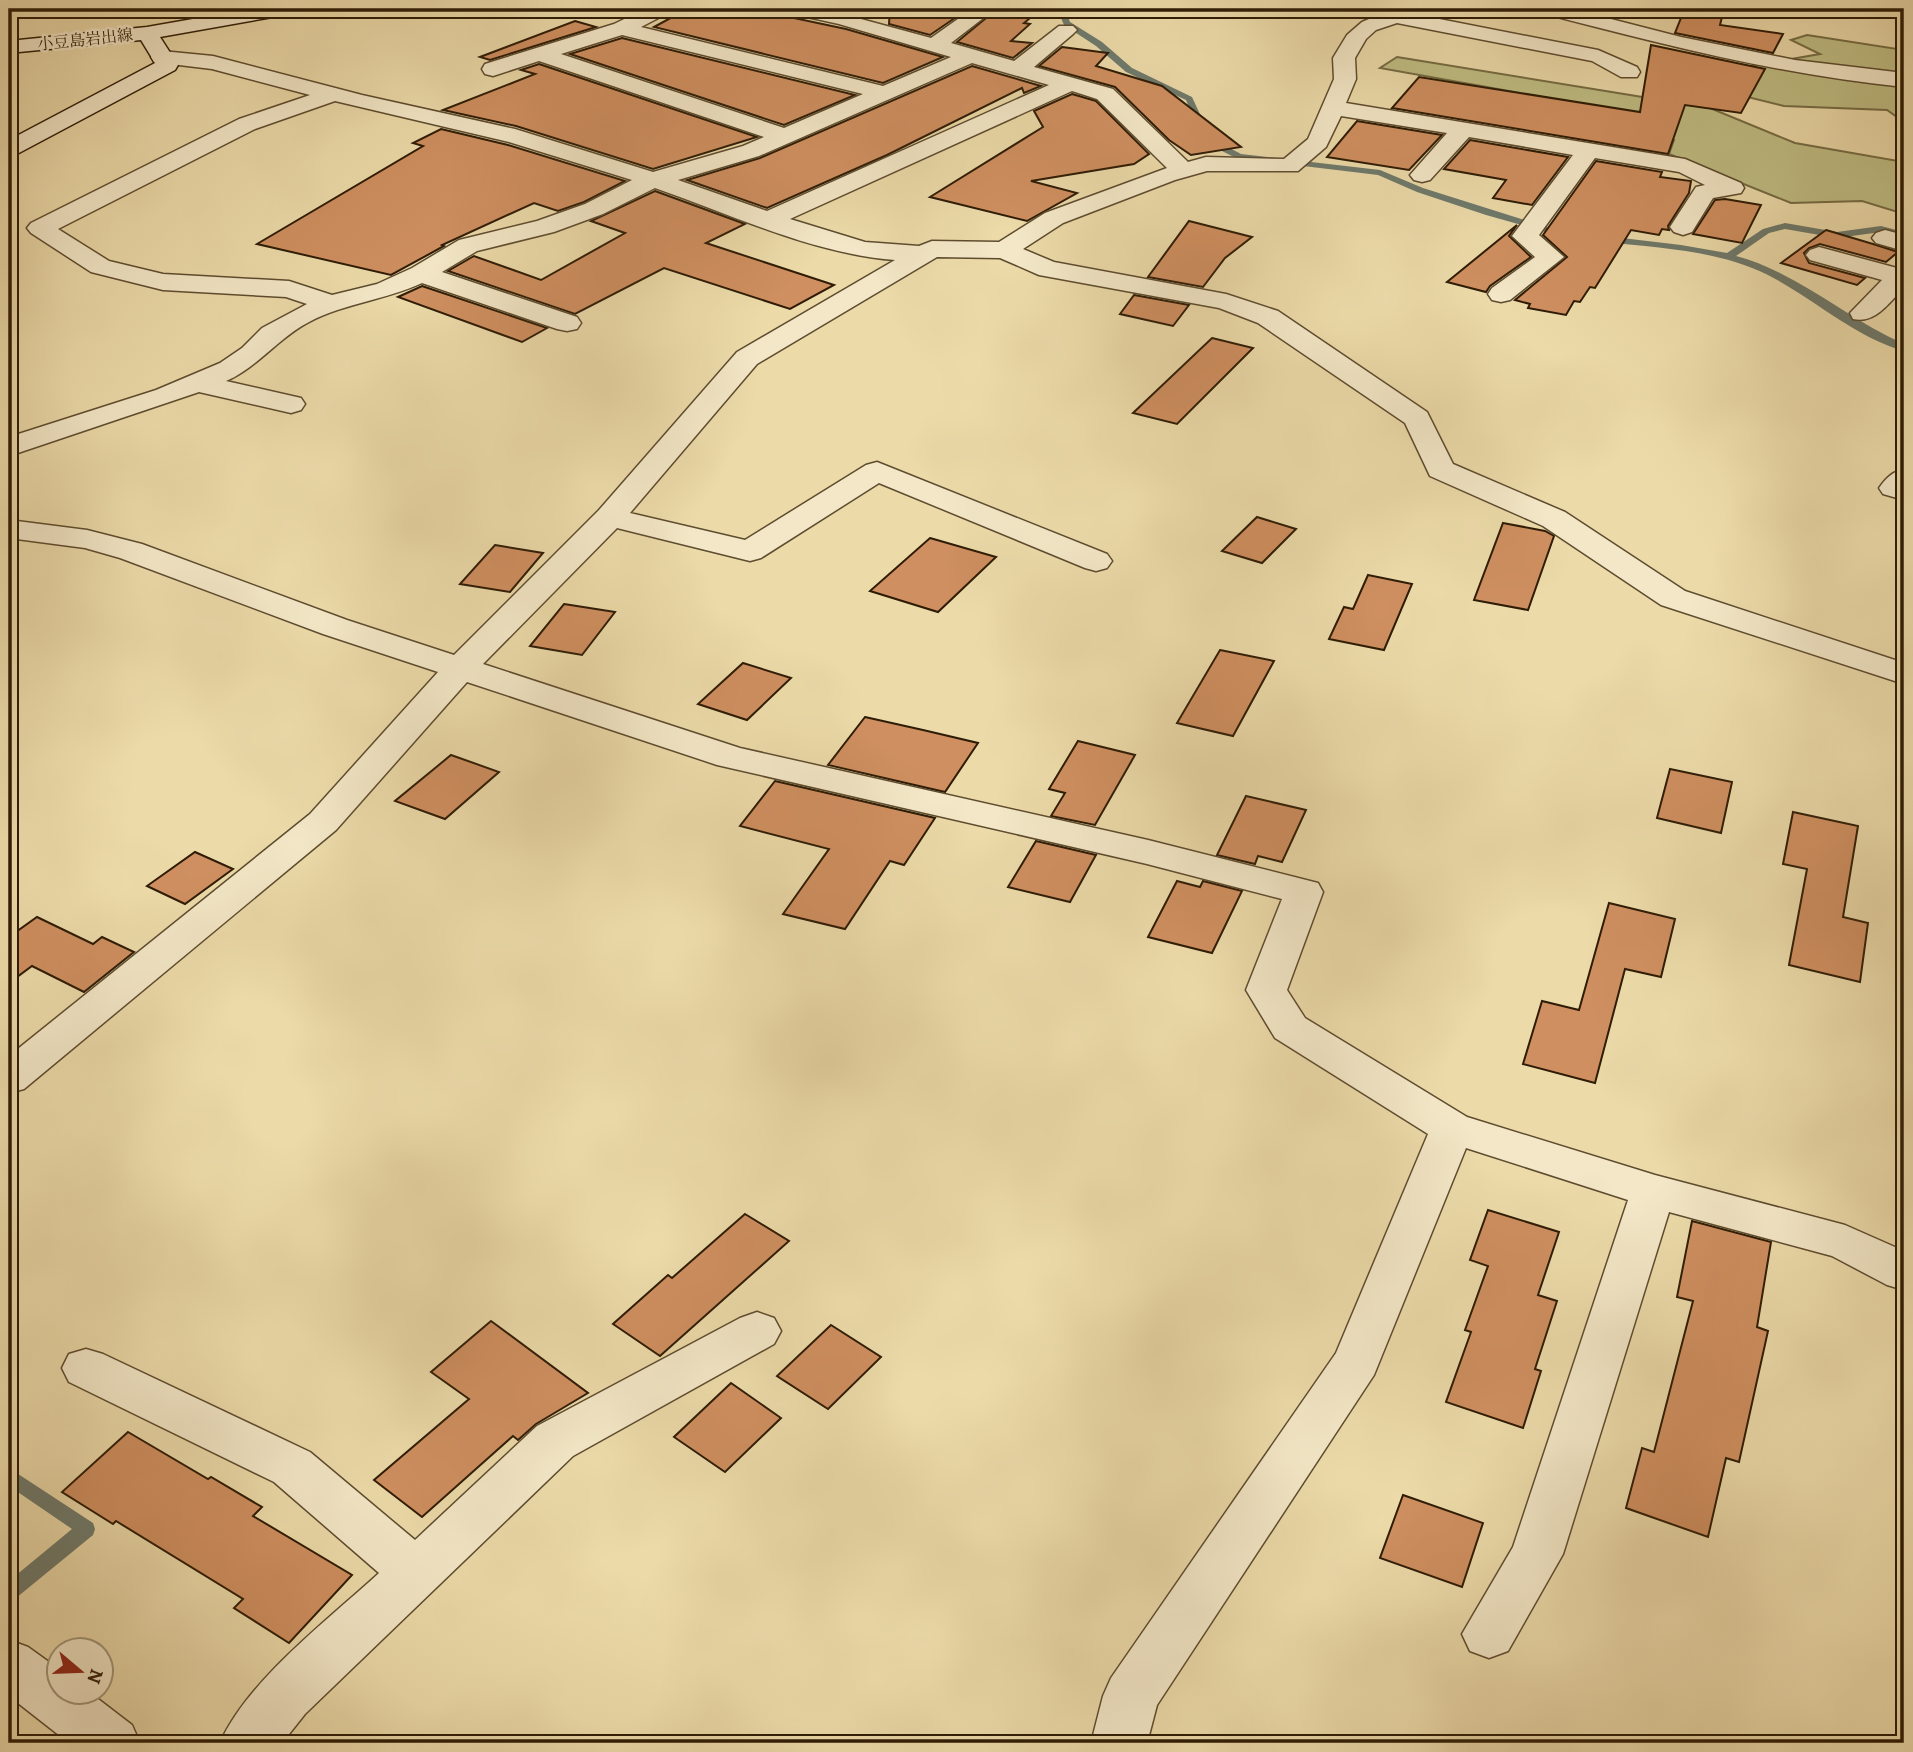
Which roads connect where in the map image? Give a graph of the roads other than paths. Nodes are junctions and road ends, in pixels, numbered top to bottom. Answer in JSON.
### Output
{"nodes":[{"id":1,"x":284,"y":9,"type":"edge"},
{"id":2,"x":661,"y":9,"type":"edge"},
{"id":3,"x":796,"y":9,"type":"edge"},
{"id":4,"x":985,"y":9,"type":"edge"},
{"id":5,"x":1362,"y":9,"type":"edge"},
{"id":6,"x":1549,"y":9,"type":"edge"},
{"id":7,"x":1407,"y":13,"type":"edge"},
{"id":8,"x":850,"y":14,"type":"edge"},
{"id":9,"x":220,"y":15,"type":"edge"},
{"id":10,"x":621,"y":28,"type":"junction"},
{"id":11,"x":1066,"y":30,"type":"dead end"},
{"id":12,"x":147,"y":33,"type":"junction"},
{"id":13,"x":935,"y":45,"type":"junction"},
{"id":14,"x":9,"y":47,"type":"edge"},
{"id":15,"x":541,"y":55,"type":"junction"},
{"id":16,"x":970,"y":56,"type":"junction"},
{"id":17,"x":162,"y":57,"type":"junction"},
{"id":18,"x":493,"y":69,"type":"dead end"},
{"id":19,"x":1017,"y":69,"type":"junction"},
{"id":20,"x":1629,"y":72,"type":"dead end"},
{"id":21,"x":1904,"y":80,"type":"edge"},
{"id":22,"x":1070,"y":84,"type":"junction"},
{"id":23,"x":337,"y":93,"type":"junction"},
{"id":24,"x":885,"y":93,"type":"junction"},
{"id":25,"x":1335,"y":108,"type":"junction"},
{"id":26,"x":1464,"y":129,"type":"junction"},
{"id":27,"x":9,"y":136,"type":"edge"},
{"id":28,"x":785,"y":136,"type":"junction"},
{"id":29,"x":9,"y":149,"type":"edge"},
{"id":30,"x":1590,"y":150,"type":"junction"},
{"id":31,"x":1184,"y":171,"type":"junction"},
{"id":32,"x":1422,"y":175,"type":"dead end"},
{"id":33,"x":654,"y":179,"type":"junction"},
{"id":34,"x":768,"y":220,"type":"junction"},
{"id":35,"x":1683,"y":227,"type":"dead end"},
{"id":36,"x":1004,"y":250,"type":"junction"},
{"id":37,"x":926,"y":254,"type":"junction"},
{"id":38,"x":1819,"y":255,"type":"dead end"},
{"id":39,"x":421,"y":274,"type":"junction"},
{"id":40,"x":1902,"y":275,"type":"edge"},
{"id":41,"x":1501,"y":294,"type":"dead end"},
{"id":42,"x":331,"y":303,"type":"junction"},
{"id":43,"x":1863,"y":313,"type":"dead end"},
{"id":44,"x":567,"y":323,"type":"dead end"},
{"id":45,"x":196,"y":383,"type":"junction"},
{"id":46,"x":291,"y":404,"type":"dead end"},
{"id":47,"x":9,"y":447,"type":"edge"},
{"id":48,"x":1904,"y":478,"type":"edge"},
{"id":49,"x":1904,"y":491,"type":"edge"},
{"id":50,"x":610,"y":517,"type":"junction"},
{"id":51,"x":9,"y":529,"type":"edge"},
{"id":52,"x":1096,"y":561,"type":"dead end"},
{"id":53,"x":460,"y":668,"type":"junction"},
{"id":54,"x":1904,"y":674,"type":"edge"},
{"id":55,"x":9,"y":1078,"type":"edge"},
{"id":56,"x":1452,"y":1128,"type":"junction"},
{"id":57,"x":1653,"y":1191,"type":"junction"},
{"id":58,"x":1904,"y":1272,"type":"edge"},
{"id":59,"x":757,"y":1331,"type":"dead end"},
{"id":60,"x":86,"y":1368,"type":"dead end"},
{"id":61,"x":416,"y":1572,"type":"junction"},
{"id":62,"x":1489,"y":1634,"type":"dead end"},
{"id":63,"x":9,"y":1664,"type":"edge"},
{"id":64,"x":112,"y":1743,"type":"edge"},
{"id":65,"x":248,"y":1743,"type":"edge"},
{"id":66,"x":1119,"y":1743,"type":"edge"}],
"edges":[{"from":1,"to":9,"type":"street","name":"小豆島岩出線"},
{"from":2,"to":10,"type":"street"},
{"from":3,"to":8,"type":"street"},
{"from":4,"to":13,"type":"street"},
{"from":5,"to":7,"type":"street"},
{"from":6,"to":21,"type":"street"},
{"from":7,"to":20,"type":"street"},
{"from":7,"to":25,"type":"street"},
{"from":8,"to":13,"type":"street"},
{"from":9,"to":12,"type":"street","name":"小豆島岩出線"},
{"from":10,"to":15,"type":"street"},
{"from":10,"to":24,"type":"street"},
{"from":11,"to":19,"type":"street"},
{"from":12,"to":14,"type":"street","name":"小豆島岩出線"},
{"from":12,"to":17,"type":"street"},
{"from":13,"to":16,"type":"street"},
{"from":15,"to":18,"type":"street"},
{"from":15,"to":28,"type":"street"},
{"from":16,"to":19,"type":"street"},
{"from":16,"to":24,"type":"street"},
{"from":17,"to":23,"type":"street"},
{"from":17,"to":27,"type":"street"},
{"from":17,"to":29,"type":"street"},
{"from":19,"to":22,"type":"street"},
{"from":22,"to":31,"type":"street"},
{"from":22,"to":34,"type":"street"},
{"from":23,"to":33,"type":"street"},
{"from":23,"to":42,"type":"street"},
{"from":24,"to":28,"type":"street"},
{"from":25,"to":26,"type":"street"},
{"from":25,"to":31,"type":"street"},
{"from":26,"to":30,"type":"street"},
{"from":26,"to":32,"type":"street"},
{"from":28,"to":33,"type":"street"},
{"from":30,"to":35,"type":"street"},
{"from":30,"to":41,"type":"street"},
{"from":31,"to":36,"type":"street"},
{"from":33,"to":34,"type":"street"},
{"from":33,"to":39,"type":"street"},
{"from":34,"to":37,"type":"street"},
{"from":36,"to":37,"type":"street"},
{"from":36,"to":54,"type":"street"},
{"from":37,"to":50,"type":"street"},
{"from":38,"to":40,"type":"street"},
{"from":39,"to":42,"type":"street"},
{"from":39,"to":44,"type":"street"},
{"from":40,"to":43,"type":"street"},
{"from":42,"to":45,"type":"street"},
{"from":45,"to":46,"type":"street"},
{"from":45,"to":47,"type":"street"},
{"from":48,"to":49,"type":"street"},
{"from":50,"to":52,"type":"street"},
{"from":50,"to":53,"type":"street"},
{"from":51,"to":53,"type":"street"},
{"from":53,"to":55,"type":"street"},
{"from":53,"to":56,"type":"street"},
{"from":56,"to":57,"type":"street"},
{"from":56,"to":66,"type":"street"},
{"from":57,"to":58,"type":"street"},
{"from":57,"to":62,"type":"street"},
{"from":59,"to":61,"type":"street"},
{"from":60,"to":61,"type":"street"},
{"from":61,"to":65,"type":"street"},
{"from":63,"to":64,"type":"street"}]}
